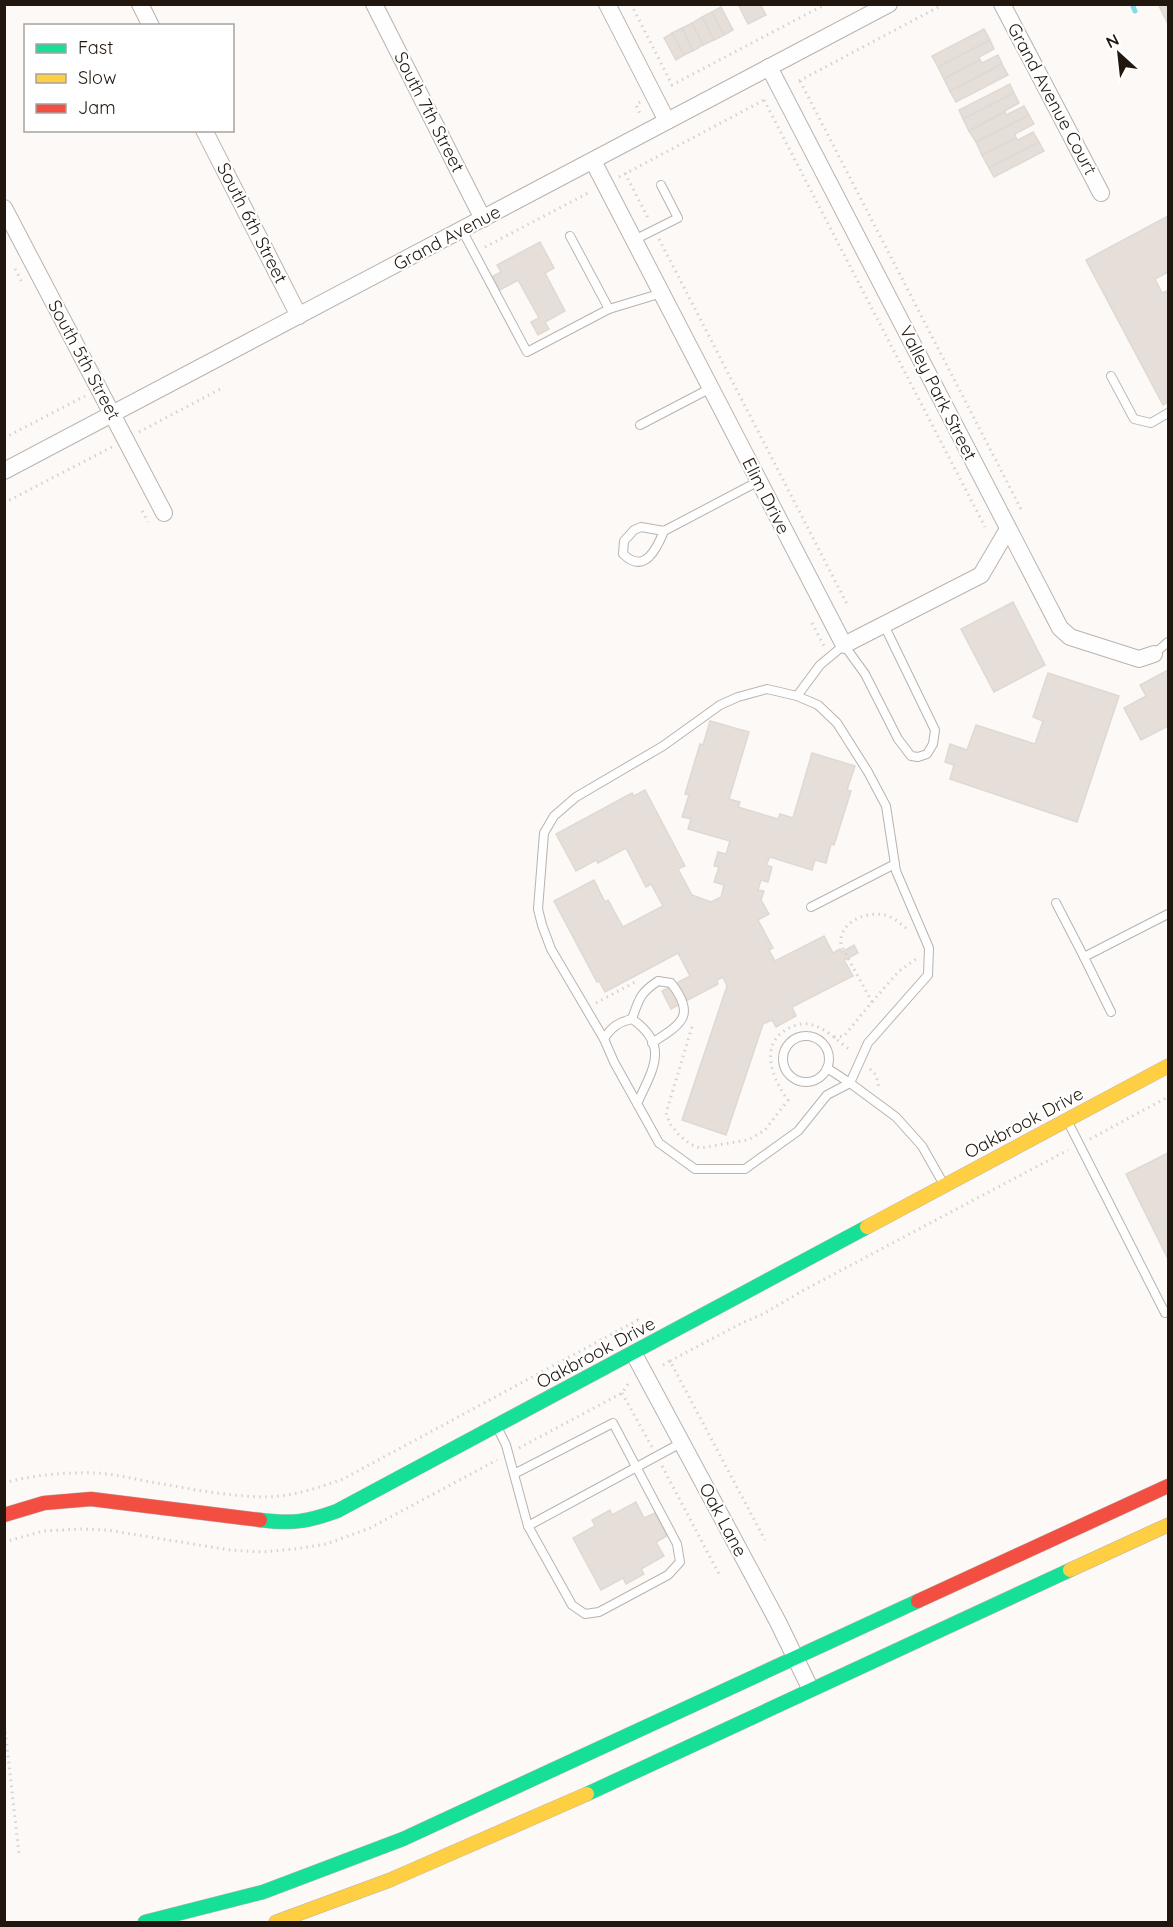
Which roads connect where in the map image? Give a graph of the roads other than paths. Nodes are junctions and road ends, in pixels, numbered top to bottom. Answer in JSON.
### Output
{"nodes":[{"id":1,"x":140,"y":4,"type":"edge"},
{"id":2,"x":374,"y":4,"type":"edge"},
{"id":3,"x":608,"y":4,"type":"edge"},
{"id":4,"x":889,"y":4,"type":"edge"},
{"id":5,"x":1002,"y":4,"type":"edge"},
{"id":6,"x":150,"y":24,"type":"edge"},
{"id":7,"x":769,"y":67,"type":"junction"},
{"id":8,"x":667,"y":121,"type":"junction"},
{"id":9,"x":205,"y":132,"type":"edge"},
{"id":10,"x":593,"y":161,"type":"junction"},
{"id":11,"x":662,"y":186,"type":"dead end"},
{"id":12,"x":1101,"y":193,"type":"dead end"},
{"id":13,"x":4,"y":208,"type":"edge"},
{"id":14,"x":483,"y":219,"type":"junction"},
{"id":15,"x":462,"y":230,"type":"junction"},
{"id":16,"x":10,"y":231,"type":"edge"},
{"id":17,"x":570,"y":236,"type":"dead end"},
{"id":18,"x":634,"y":240,"type":"junction"},
{"id":19,"x":662,"y":293,"type":"junction"},
{"id":20,"x":609,"y":309,"type":"junction"},
{"id":21,"x":299,"y":316,"type":"junction"},
{"id":22,"x":1111,"y":376,"type":"dead end"},
{"id":23,"x":711,"y":388,"type":"junction"},
{"id":24,"x":1168,"y":413,"type":"edge"},
{"id":25,"x":113,"y":414,"type":"junction"},
{"id":26,"x":640,"y":425,"type":"dead end"},
{"id":27,"x":4,"y":471,"type":"edge"},
{"id":28,"x":759,"y":481,"type":"junction"},
{"id":29,"x":164,"y":513,"type":"dead end"},
{"id":30,"x":1008,"y":529,"type":"junction"},
{"id":31,"x":664,"y":531,"type":"junction"},
{"id":32,"x":884,"y":625,"type":"junction"},
{"id":33,"x":1168,"y":642,"type":"edge"},
{"id":34,"x":844,"y":645,"type":"junction"},
{"id":35,"x":1154,"y":654,"type":"joint"},
{"id":36,"x":797,"y":696,"type":"junction"},
{"id":37,"x":895,"y":864,"type":"junction"},
{"id":38,"x":1056,"y":903,"type":"dead end"},
{"id":39,"x":811,"y":907,"type":"dead end"},
{"id":40,"x":1168,"y":914,"type":"edge"},
{"id":41,"x":1084,"y":957,"type":"junction"},
{"id":42,"x":1111,"y":1012,"type":"dead end"},
{"id":43,"x":632,"y":1019,"type":"junction"},
{"id":44,"x":604,"y":1039,"type":"junction"},
{"id":45,"x":652,"y":1044,"type":"junction"},
{"id":46,"x":1168,"y":1066,"type":"edge"},
{"id":47,"x":827,"y":1068,"type":"junction"},
{"id":48,"x":850,"y":1083,"type":"junction"},
{"id":49,"x":637,"y":1104,"type":"junction"},
{"id":50,"x":1067,"y":1120,"type":"junction"},
{"id":51,"x":945,"y":1186,"type":"junction"},
{"id":52,"x":1167,"y":1315,"type":"edge"},
{"id":53,"x":634,"y":1354,"type":"junction"},
{"id":54,"x":496,"y":1426,"type":"junction"},
{"id":55,"x":681,"y":1443,"type":"junction"},
{"id":56,"x":637,"y":1467,"type":"junction"},
{"id":57,"x":514,"y":1474,"type":"junction"},
{"id":58,"x":1168,"y":1486,"type":"edge"},
{"id":59,"x":4,"y":1515,"type":"edge"},
{"id":60,"x":1168,"y":1525,"type":"edge"},
{"id":61,"x":528,"y":1526,"type":"junction"},
{"id":62,"x":796,"y":1658,"type":"junction"},
{"id":63,"x":810,"y":1688,"type":"junction"},
{"id":64,"x":145,"y":1923,"type":"edge"},
{"id":65,"x":276,"y":1923,"type":"edge"}],
"edges":[{"from":1,"to":6,"type":"street"},
{"from":2,"to":14,"type":"street","name":"South 7th Street"},
{"from":3,"to":8,"type":"street"},
{"from":4,"to":7,"type":"street","name":"Grand Avenue"},
{"from":5,"to":12,"type":"street","name":"Grand Avenue Court"},
{"from":7,"to":8,"type":"street","name":"Grand Avenue"},
{"from":7,"to":30,"type":"street","name":"Valley Park Street"},
{"from":8,"to":10,"type":"street","name":"Grand Avenue"},
{"from":9,"to":21,"type":"street","name":"South 6th Street"},
{"from":10,"to":14,"type":"street","name":"Grand Avenue"},
{"from":10,"to":18,"type":"street","name":"Elim Drive"},
{"from":11,"to":18,"type":"lane"},
{"from":13,"to":16,"type":"street","name":"South 5th Street"},
{"from":14,"to":15,"type":"street","name":"Grand Avenue"},
{"from":15,"to":20,"type":"lane"},
{"from":15,"to":21,"type":"street","name":"Grand Avenue"},
{"from":16,"to":25,"type":"street","name":"South 5th Street"},
{"from":17,"to":20,"type":"lane"},
{"from":18,"to":19,"type":"street","name":"Elim Drive"},
{"from":19,"to":20,"type":"lane"},
{"from":19,"to":23,"type":"street","name":"Elim Drive"},
{"from":21,"to":25,"type":"street","name":"Grand Avenue"},
{"from":22,"to":24,"type":"lane"},
{"from":23,"to":26,"type":"lane"},
{"from":23,"to":28,"type":"street","name":"Elim Drive"},
{"from":25,"to":27,"type":"street","name":"Grand Avenue"},
{"from":25,"to":29,"type":"street","name":"South 5th Street"},
{"from":28,"to":31,"type":"lane"},
{"from":28,"to":34,"type":"street","name":"Elim Drive"},
{"from":30,"to":32,"type":"street"},
{"from":30,"to":35,"type":"street","name":"Valley Park Street"},
{"from":31,"to":31,"type":"lane"},
{"from":32,"to":34,"type":"street"},
{"from":32,"to":34,"type":"lane"},
{"from":33,"to":35,"type":"lane"},
{"from":34,"to":36,"type":"lane"},
{"from":36,"to":37,"type":"lane"},
{"from":36,"to":44,"type":"lane"},
{"from":37,"to":39,"type":"lane"},
{"from":37,"to":48,"type":"lane"},
{"from":38,"to":41,"type":"lane"},
{"from":40,"to":41,"type":"lane"},
{"from":41,"to":42,"type":"lane"},
{"from":43,"to":44,"type":"lane"},
{"from":43,"to":45,"type":"lane"},
{"from":43,"to":45,"type":"lane"},
{"from":44,"to":49,"type":"lane"},
{"from":45,"to":49,"type":"lane"},
{"from":46,"to":50,"type":"main road","name":"Oakbrook Drive"},
{"from":47,"to":47,"type":"lane"},
{"from":47,"to":48,"type":"lane"},
{"from":48,"to":49,"type":"lane"},
{"from":48,"to":51,"type":"lane"},
{"from":50,"to":51,"type":"main road","name":"Oakbrook Drive"},
{"from":50,"to":52,"type":"lane"},
{"from":51,"to":53,"type":"main road","name":"Oakbrook Drive"},
{"from":53,"to":54,"type":"main road","name":"Oakbrook Drive"},
{"from":53,"to":55,"type":"street","name":"Oak Lane"},
{"from":54,"to":57,"type":"lane"},
{"from":54,"to":59,"type":"main road","name":"Oakbrook Drive"},
{"from":55,"to":56,"type":"lane"},
{"from":55,"to":62,"type":"street","name":"Oak Lane"},
{"from":56,"to":57,"type":"lane"},
{"from":56,"to":61,"type":"lane"},
{"from":56,"to":61,"type":"lane"},
{"from":57,"to":61,"type":"lane"},
{"from":58,"to":62,"type":"main road"},
{"from":60,"to":63,"type":"main road"},
{"from":62,"to":63,"type":"street","name":"Oak Lane"},
{"from":62,"to":64,"type":"main road"},
{"from":63,"to":65,"type":"main road"}]}
